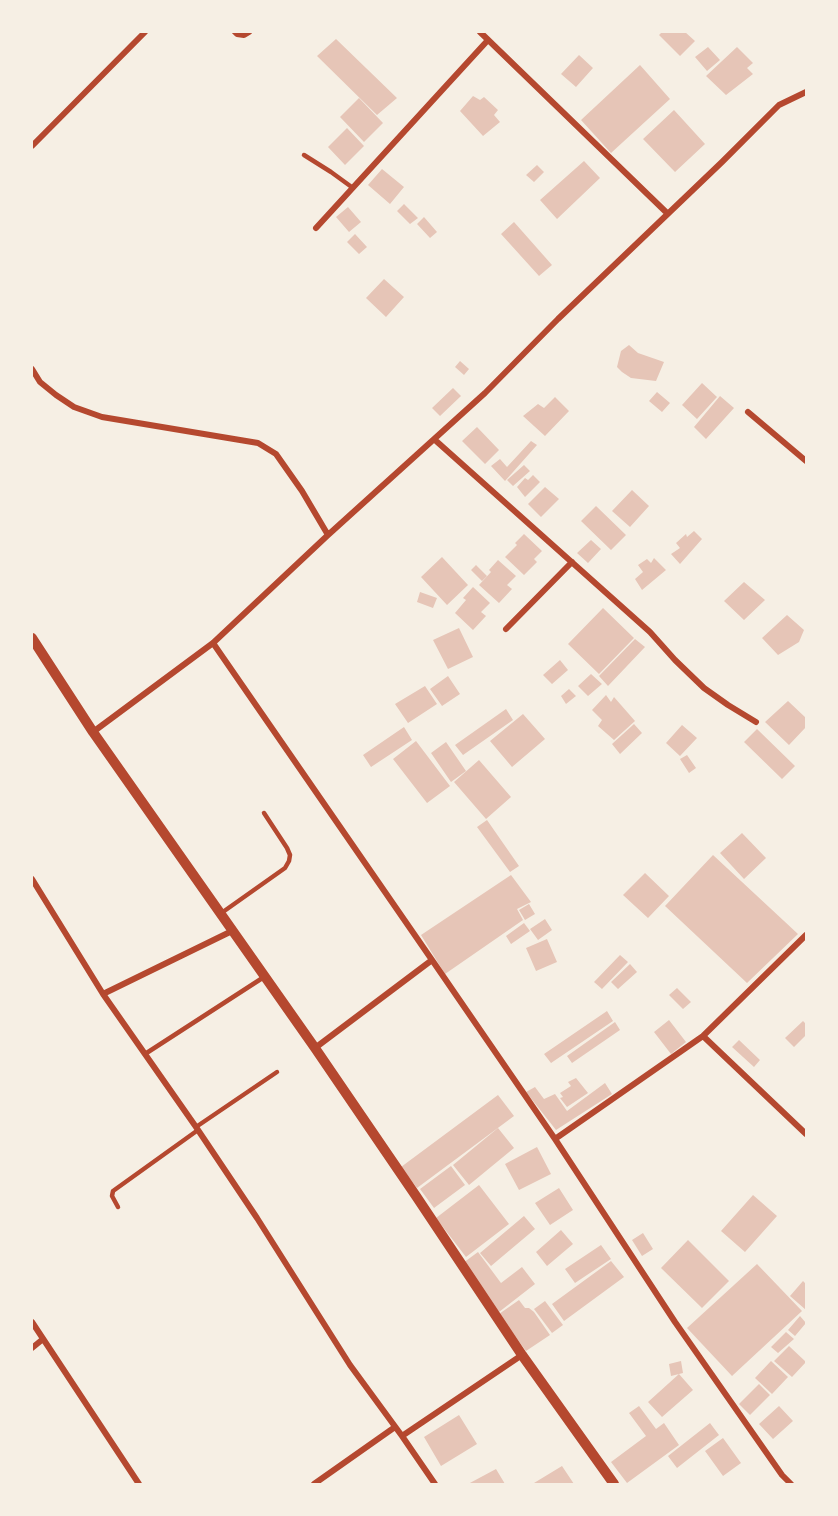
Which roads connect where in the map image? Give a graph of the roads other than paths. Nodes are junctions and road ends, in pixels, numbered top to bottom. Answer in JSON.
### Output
{"nodes":[{"id":1,"x":145,"y":32,"type":"edge"},
{"id":2,"x":235,"y":32,"type":"edge"},
{"id":3,"x":249,"y":32,"type":"edge"},
{"id":4,"x":480,"y":32,"type":"edge"},
{"id":5,"x":488,"y":40,"type":"junction"},
{"id":6,"x":807,"y":92,"type":"edge"},
{"id":7,"x":32,"y":146,"type":"edge"},
{"id":8,"x":304,"y":155,"type":"dead end"},
{"id":9,"x":353,"y":188,"type":"junction"},
{"id":10,"x":668,"y":214,"type":"junction"},
{"id":11,"x":316,"y":228,"type":"dead end"},
{"id":12,"x":32,"y":369,"type":"edge"},
{"id":13,"x":748,"y":412,"type":"dead end"},
{"id":14,"x":435,"y":440,"type":"junction"},
{"id":15,"x":807,"y":461,"type":"edge"},
{"id":16,"x":327,"y":535,"type":"junction"},
{"id":17,"x":572,"y":562,"type":"junction"},
{"id":18,"x":506,"y":629,"type":"dead end"},
{"id":19,"x":32,"y":638,"type":"edge"},
{"id":20,"x":213,"y":643,"type":"junction"},
{"id":21,"x":756,"y":722,"type":"dead end"},
{"id":22,"x":93,"y":732,"type":"junction"},
{"id":23,"x":264,"y":813,"type":"dead end"},
{"id":24,"x":32,"y":879,"type":"edge"},
{"id":25,"x":220,"y":914,"type":"junction"},
{"id":26,"x":232,"y":931,"type":"junction"},
{"id":27,"x":807,"y":934,"type":"edge"},
{"id":28,"x":432,"y":960,"type":"junction"},
{"id":29,"x":264,"y":976,"type":"junction"},
{"id":30,"x":103,"y":994,"type":"junction"},
{"id":31,"x":703,"y":1036,"type":"junction"},
{"id":32,"x":315,"y":1048,"type":"junction"},
{"id":33,"x":145,"y":1054,"type":"junction"},
{"id":34,"x":277,"y":1072,"type":"dead end"},
{"id":35,"x":197,"y":1128,"type":"junction"},
{"id":36,"x":807,"y":1134,"type":"edge"},
{"id":37,"x":555,"y":1139,"type":"junction"},
{"id":38,"x":118,"y":1207,"type":"dead end"},
{"id":39,"x":32,"y":1322,"type":"edge"},
{"id":40,"x":43,"y":1340,"type":"junction"},
{"id":41,"x":32,"y":1348,"type":"edge"},
{"id":42,"x":522,"y":1355,"type":"junction"},
{"id":43,"x":395,"y":1427,"type":"junction"},
{"id":44,"x":402,"y":1436,"type":"junction"},
{"id":45,"x":139,"y":1485,"type":"edge"},
{"id":46,"x":314,"y":1485,"type":"edge"},
{"id":47,"x":435,"y":1485,"type":"edge"},
{"id":48,"x":614,"y":1485,"type":"edge"},
{"id":49,"x":791,"y":1485,"type":"edge"}],
"edges":[{"from":1,"to":7,"type":"street"},
{"from":2,"to":3,"type":"street"},
{"from":4,"to":5,"type":"street"},
{"from":5,"to":9,"type":"street"},
{"from":5,"to":10,"type":"street"},
{"from":6,"to":10,"type":"street"},
{"from":8,"to":9,"type":"lane"},
{"from":9,"to":11,"type":"street"},
{"from":10,"to":14,"type":"street"},
{"from":12,"to":16,"type":"street"},
{"from":13,"to":15,"type":"street"},
{"from":14,"to":16,"type":"street"},
{"from":14,"to":17,"type":"street"},
{"from":16,"to":20,"type":"street"},
{"from":17,"to":18,"type":"street"},
{"from":17,"to":21,"type":"street"},
{"from":19,"to":22,"type":"street"},
{"from":20,"to":22,"type":"street"},
{"from":20,"to":28,"type":"street"},
{"from":22,"to":25,"type":"street"},
{"from":23,"to":25,"type":"lane"},
{"from":24,"to":30,"type":"street"},
{"from":25,"to":26,"type":"street"},
{"from":26,"to":29,"type":"street"},
{"from":26,"to":30,"type":"street"},
{"from":27,"to":31,"type":"street"},
{"from":28,"to":32,"type":"street"},
{"from":28,"to":37,"type":"street"},
{"from":29,"to":32,"type":"street"},
{"from":29,"to":33,"type":"lane"},
{"from":30,"to":33,"type":"street"},
{"from":31,"to":36,"type":"street"},
{"from":31,"to":37,"type":"street"},
{"from":32,"to":42,"type":"street"},
{"from":33,"to":35,"type":"street"},
{"from":34,"to":35,"type":"lane"},
{"from":35,"to":38,"type":"lane"},
{"from":35,"to":43,"type":"street"},
{"from":37,"to":49,"type":"street"},
{"from":39,"to":40,"type":"street"},
{"from":40,"to":41,"type":"street"},
{"from":40,"to":45,"type":"street"},
{"from":42,"to":44,"type":"street"},
{"from":42,"to":48,"type":"street"},
{"from":43,"to":44,"type":"street"},
{"from":43,"to":46,"type":"street"},
{"from":44,"to":47,"type":"street"}]}
